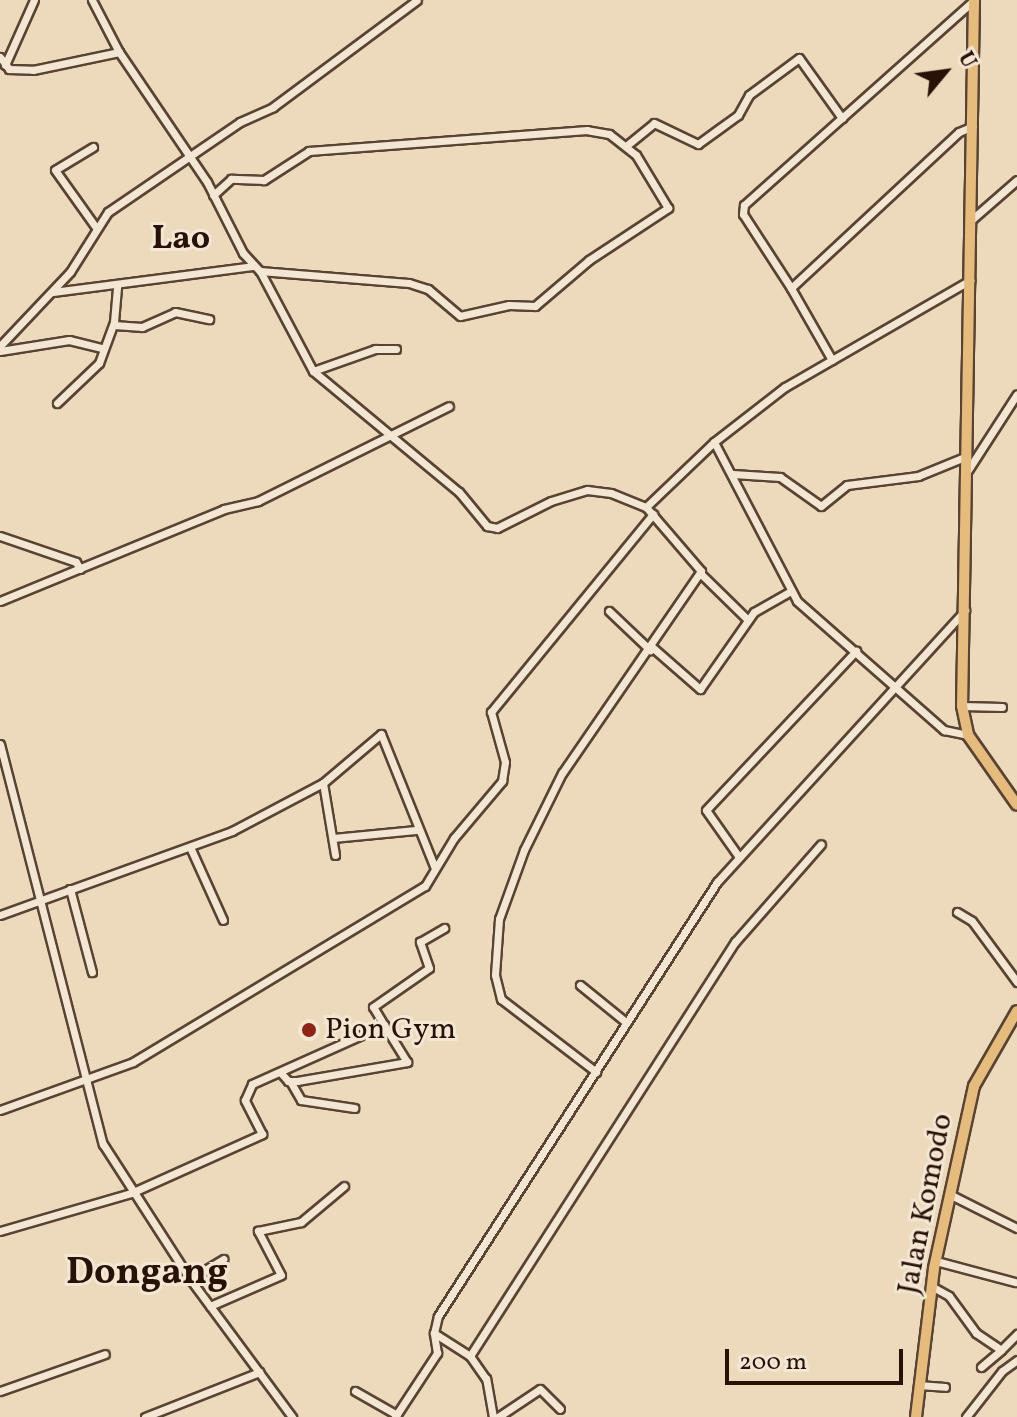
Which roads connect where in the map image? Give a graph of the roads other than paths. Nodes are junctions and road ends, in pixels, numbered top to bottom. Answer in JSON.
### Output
{"nodes":[{"id":1,"x":34,"y":0,"type":"edge"},
{"id":2,"x":92,"y":0,"type":"edge"},
{"id":3,"x":417,"y":0,"type":"edge"},
{"id":4,"x":974,"y":0,"type":"edge"},
{"id":5,"x":119,"y":52,"type":"junction"},
{"id":6,"x":0,"y":57,"type":"edge"},
{"id":7,"x":5,"y":65,"type":"junction"},
{"id":8,"x":842,"y":118,"type":"junction"},
{"id":9,"x":973,"y":126,"type":"junction"},
{"id":10,"x":626,"y":146,"type":"junction"},
{"id":11,"x":93,"y":147,"type":"dead end"},
{"id":12,"x":192,"y":158,"type":"junction"},
{"id":13,"x":1017,"y":180,"type":"edge"},
{"id":14,"x":213,"y":195,"type":"junction"},
{"id":15,"x":970,"y":221,"type":"junction"},
{"id":16,"x":95,"y":226,"type":"junction"},
{"id":17,"x":256,"y":268,"type":"junction"},
{"id":18,"x":970,"y":279,"type":"junction"},
{"id":19,"x":117,"y":285,"type":"junction"},
{"id":20,"x":791,"y":288,"type":"junction"},
{"id":21,"x":53,"y":292,"type":"junction"},
{"id":22,"x":209,"y":319,"type":"dead end"},
{"id":23,"x":114,"y":325,"type":"junction"},
{"id":24,"x":0,"y":348,"type":"edge"},
{"id":25,"x":104,"y":349,"type":"junction"},
{"id":26,"x":396,"y":349,"type":"dead end"},
{"id":27,"x":832,"y":360,"type":"junction"},
{"id":28,"x":313,"y":371,"type":"junction"},
{"id":29,"x":1017,"y":394,"type":"edge"},
{"id":30,"x":57,"y":403,"type":"dead end"},
{"id":31,"x":449,"y":406,"type":"dead end"},
{"id":32,"x":391,"y":434,"type":"junction"},
{"id":33,"x":714,"y":442,"type":"junction"},
{"id":34,"x":967,"y":456,"type":"junction"},
{"id":35,"x":968,"y":470,"type":"junction"},
{"id":36,"x":733,"y":474,"type":"junction"},
{"id":37,"x":646,"y":507,"type":"junction"},
{"id":38,"x":653,"y":514,"type":"junction"},
{"id":39,"x":0,"y":536,"type":"edge"},
{"id":40,"x":80,"y":569,"type":"junction"},
{"id":41,"x":702,"y":575,"type":"junction"},
{"id":42,"x":789,"y":592,"type":"junction"},
{"id":43,"x":0,"y":601,"type":"edge"},
{"id":44,"x":967,"y":609,"type":"junction"},
{"id":45,"x":609,"y":611,"type":"dead end"},
{"id":46,"x":748,"y":620,"type":"junction"},
{"id":47,"x":651,"y":648,"type":"junction"},
{"id":48,"x":856,"y":651,"type":"junction"},
{"id":49,"x":893,"y":685,"type":"junction"},
{"id":50,"x":962,"y":706,"type":"junction"},
{"id":51,"x":1002,"y":707,"type":"dead end"},
{"id":52,"x":968,"y":735,"type":"junction"},
{"id":53,"x":0,"y":744,"type":"edge"},
{"id":54,"x":323,"y":783,"type":"junction"},
{"id":55,"x":12,"y":793,"type":"junction"},
{"id":56,"x":0,"y":794,"type":"edge"},
{"id":57,"x":1016,"y":805,"type":"edge"},
{"id":58,"x":416,"y":830,"type":"junction"},
{"id":59,"x":333,"y":838,"type":"junction"},
{"id":60,"x":821,"y":844,"type":"dead end"},
{"id":61,"x":190,"y":847,"type":"junction"},
{"id":62,"x":335,"y":855,"type":"dead end"},
{"id":63,"x":739,"y":857,"type":"junction"},
{"id":64,"x":433,"y":865,"type":"junction"},
{"id":65,"x":70,"y":889,"type":"junction"},
{"id":66,"x":37,"y":902,"type":"junction"},
{"id":67,"x":957,"y":912,"type":"dead end"},
{"id":68,"x":0,"y":915,"type":"edge"},
{"id":69,"x":223,"y":920,"type":"dead end"},
{"id":70,"x":444,"y":928,"type":"dead end"},
{"id":71,"x":92,"y":972,"type":"dead end"},
{"id":72,"x":1017,"y":982,"type":"edge"},
{"id":73,"x":580,"y":985,"type":"dead end"},
{"id":74,"x":1017,"y":1011,"type":"edge"},
{"id":75,"x":627,"y":1023,"type":"junction"},
{"id":76,"x":384,"y":1025,"type":"junction"},
{"id":77,"x":280,"y":1072,"type":"junction"},
{"id":78,"x":596,"y":1072,"type":"junction"},
{"id":79,"x":85,"y":1081,"type":"junction"},
{"id":80,"x":290,"y":1081,"type":"junction"},
{"id":81,"x":354,"y":1108,"type":"dead end"},
{"id":82,"x":0,"y":1110,"type":"edge"},
{"id":83,"x":344,"y":1186,"type":"dead end"},
{"id":84,"x":131,"y":1193,"type":"junction"},
{"id":85,"x":949,"y":1194,"type":"junction"},
{"id":86,"x":1017,"y":1228,"type":"edge"},
{"id":87,"x":0,"y":1231,"type":"edge"},
{"id":88,"x":223,"y":1259,"type":"dead end"},
{"id":89,"x":936,"y":1261,"type":"junction"},
{"id":90,"x":190,"y":1279,"type":"junction"},
{"id":91,"x":1015,"y":1282,"type":"dead end"},
{"id":92,"x":933,"y":1287,"type":"junction"},
{"id":93,"x":210,"y":1306,"type":"junction"},
{"id":94,"x":434,"y":1333,"type":"junction"},
{"id":95,"x":1017,"y":1334,"type":"edge"},
{"id":96,"x":1001,"y":1350,"type":"junction"},
{"id":97,"x":105,"y":1354,"type":"dead end"},
{"id":98,"x":470,"y":1356,"type":"junction"},
{"id":99,"x":1017,"y":1360,"type":"edge"},
{"id":100,"x":981,"y":1367,"type":"dead end"},
{"id":101,"x":259,"y":1372,"type":"junction"},
{"id":102,"x":918,"y":1385,"type":"junction"},
{"id":103,"x":945,"y":1387,"type":"dead end"},
{"id":104,"x":0,"y":1391,"type":"edge"},
{"id":105,"x":355,"y":1391,"type":"dead end"},
{"id":106,"x":560,"y":1409,"type":"dead end"},
{"id":107,"x":396,"y":1416,"type":"edge"},
{"id":108,"x":145,"y":1417,"type":"edge"},
{"id":109,"x":292,"y":1417,"type":"edge"},
{"id":110,"x":495,"y":1417,"type":"edge"},
{"id":111,"x":916,"y":1417,"type":"edge"},
{"id":112,"x":966,"y":1417,"type":"edge"}],
"edges":[{"from":1,"to":7,"type":"street"},
{"from":2,"to":5,"type":"street"},
{"from":3,"to":12,"type":"street"},
{"from":4,"to":8,"type":"street"},
{"from":4,"to":9,"type":"highway"},
{"from":5,"to":7,"type":"street"},
{"from":5,"to":12,"type":"street"},
{"from":6,"to":7,"type":"street"},
{"from":8,"to":10,"type":"street"},
{"from":8,"to":20,"type":"street"},
{"from":9,"to":15,"type":"highway"},
{"from":9,"to":20,"type":"street"},
{"from":10,"to":14,"type":"street"},
{"from":10,"to":17,"type":"street"},
{"from":11,"to":16,"type":"street"},
{"from":12,"to":14,"type":"street"},
{"from":12,"to":16,"type":"street"},
{"from":13,"to":15,"type":"street"},
{"from":14,"to":17,"type":"street"},
{"from":15,"to":18,"type":"highway"},
{"from":16,"to":21,"type":"street"},
{"from":17,"to":19,"type":"street"},
{"from":17,"to":28,"type":"street"},
{"from":18,"to":27,"type":"street"},
{"from":18,"to":34,"type":"highway"},
{"from":19,"to":21,"type":"street"},
{"from":19,"to":23,"type":"street"},
{"from":20,"to":27,"type":"street"},
{"from":21,"to":24,"type":"street"},
{"from":22,"to":23,"type":"street"},
{"from":23,"to":25,"type":"street"},
{"from":24,"to":25,"type":"street"},
{"from":25,"to":30,"type":"street"},
{"from":26,"to":28,"type":"street"},
{"from":27,"to":33,"type":"street"},
{"from":28,"to":32,"type":"street"},
{"from":29,"to":35,"type":"street"},
{"from":31,"to":32,"type":"street"},
{"from":32,"to":37,"type":"street"},
{"from":32,"to":40,"type":"street"},
{"from":33,"to":36,"type":"street"},
{"from":33,"to":37,"type":"street"},
{"from":34,"to":35,"type":"highway"},
{"from":34,"to":36,"type":"street"},
{"from":35,"to":44,"type":"highway"},
{"from":36,"to":42,"type":"street"},
{"from":37,"to":38,"type":"street"},
{"from":38,"to":41,"type":"street"},
{"from":38,"to":64,"type":"street"},
{"from":39,"to":40,"type":"street"},
{"from":40,"to":43,"type":"street"},
{"from":41,"to":46,"type":"street"},
{"from":41,"to":47,"type":"street"},
{"from":42,"to":46,"type":"street"},
{"from":42,"to":48,"type":"street"},
{"from":44,"to":49,"type":"street"},
{"from":44,"to":50,"type":"highway"},
{"from":45,"to":47,"type":"street"},
{"from":46,"to":47,"type":"street"},
{"from":47,"to":78,"type":"street"},
{"from":48,"to":49,"type":"street"},
{"from":48,"to":63,"type":"street"},
{"from":49,"to":52,"type":"street"},
{"from":49,"to":63,"type":"street"},
{"from":50,"to":51,"type":"street"},
{"from":50,"to":52,"type":"highway"},
{"from":52,"to":57,"type":"highway"},
{"from":53,"to":55,"type":"street"},
{"from":54,"to":58,"type":"street"},
{"from":54,"to":59,"type":"street"},
{"from":54,"to":61,"type":"street"},
{"from":55,"to":56,"type":"street"},
{"from":55,"to":66,"type":"street"},
{"from":58,"to":59,"type":"street"},
{"from":58,"to":64,"type":"street"},
{"from":59,"to":62,"type":"street"},
{"from":60,"to":98,"type":"street"},
{"from":61,"to":65,"type":"street"},
{"from":61,"to":69,"type":"street"},
{"from":63,"to":75,"type":"street"},
{"from":64,"to":79,"type":"street"},
{"from":65,"to":66,"type":"street"},
{"from":65,"to":71,"type":"street"},
{"from":66,"to":68,"type":"street"},
{"from":66,"to":79,"type":"street"},
{"from":67,"to":72,"type":"street"},
{"from":70,"to":76,"type":"street"},
{"from":73,"to":75,"type":"street"},
{"from":74,"to":85,"type":"highway","name":"Jalan Komodo"},
{"from":75,"to":78,"type":"street"},
{"from":76,"to":77,"type":"street"},
{"from":76,"to":80,"type":"street"},
{"from":77,"to":80,"type":"street"},
{"from":77,"to":84,"type":"street"},
{"from":78,"to":94,"type":"street"},
{"from":79,"to":82,"type":"street"},
{"from":79,"to":84,"type":"street"},
{"from":80,"to":81,"type":"street"},
{"from":83,"to":93,"type":"street"},
{"from":84,"to":87,"type":"street"},
{"from":84,"to":90,"type":"street"},
{"from":85,"to":86,"type":"street"},
{"from":85,"to":89,"type":"highway","name":"Jalan Komodo"},
{"from":88,"to":90,"type":"street"},
{"from":89,"to":91,"type":"street"},
{"from":89,"to":92,"type":"highway","name":"Jalan Komodo"},
{"from":90,"to":93,"type":"street"},
{"from":92,"to":96,"type":"street"},
{"from":92,"to":102,"type":"highway","name":"Jalan Komodo"},
{"from":93,"to":101,"type":"street"},
{"from":94,"to":98,"type":"street"},
{"from":94,"to":107,"type":"street"},
{"from":95,"to":96,"type":"street"},
{"from":96,"to":100,"type":"street"},
{"from":97,"to":104,"type":"street"},
{"from":98,"to":110,"type":"street"},
{"from":99,"to":112,"type":"street"},
{"from":101,"to":108,"type":"street"},
{"from":101,"to":109,"type":"street"},
{"from":102,"to":103,"type":"street"},
{"from":102,"to":111,"type":"highway","name":"Jalan Komodo"},
{"from":105,"to":107,"type":"street"},
{"from":106,"to":110,"type":"street"}]}
